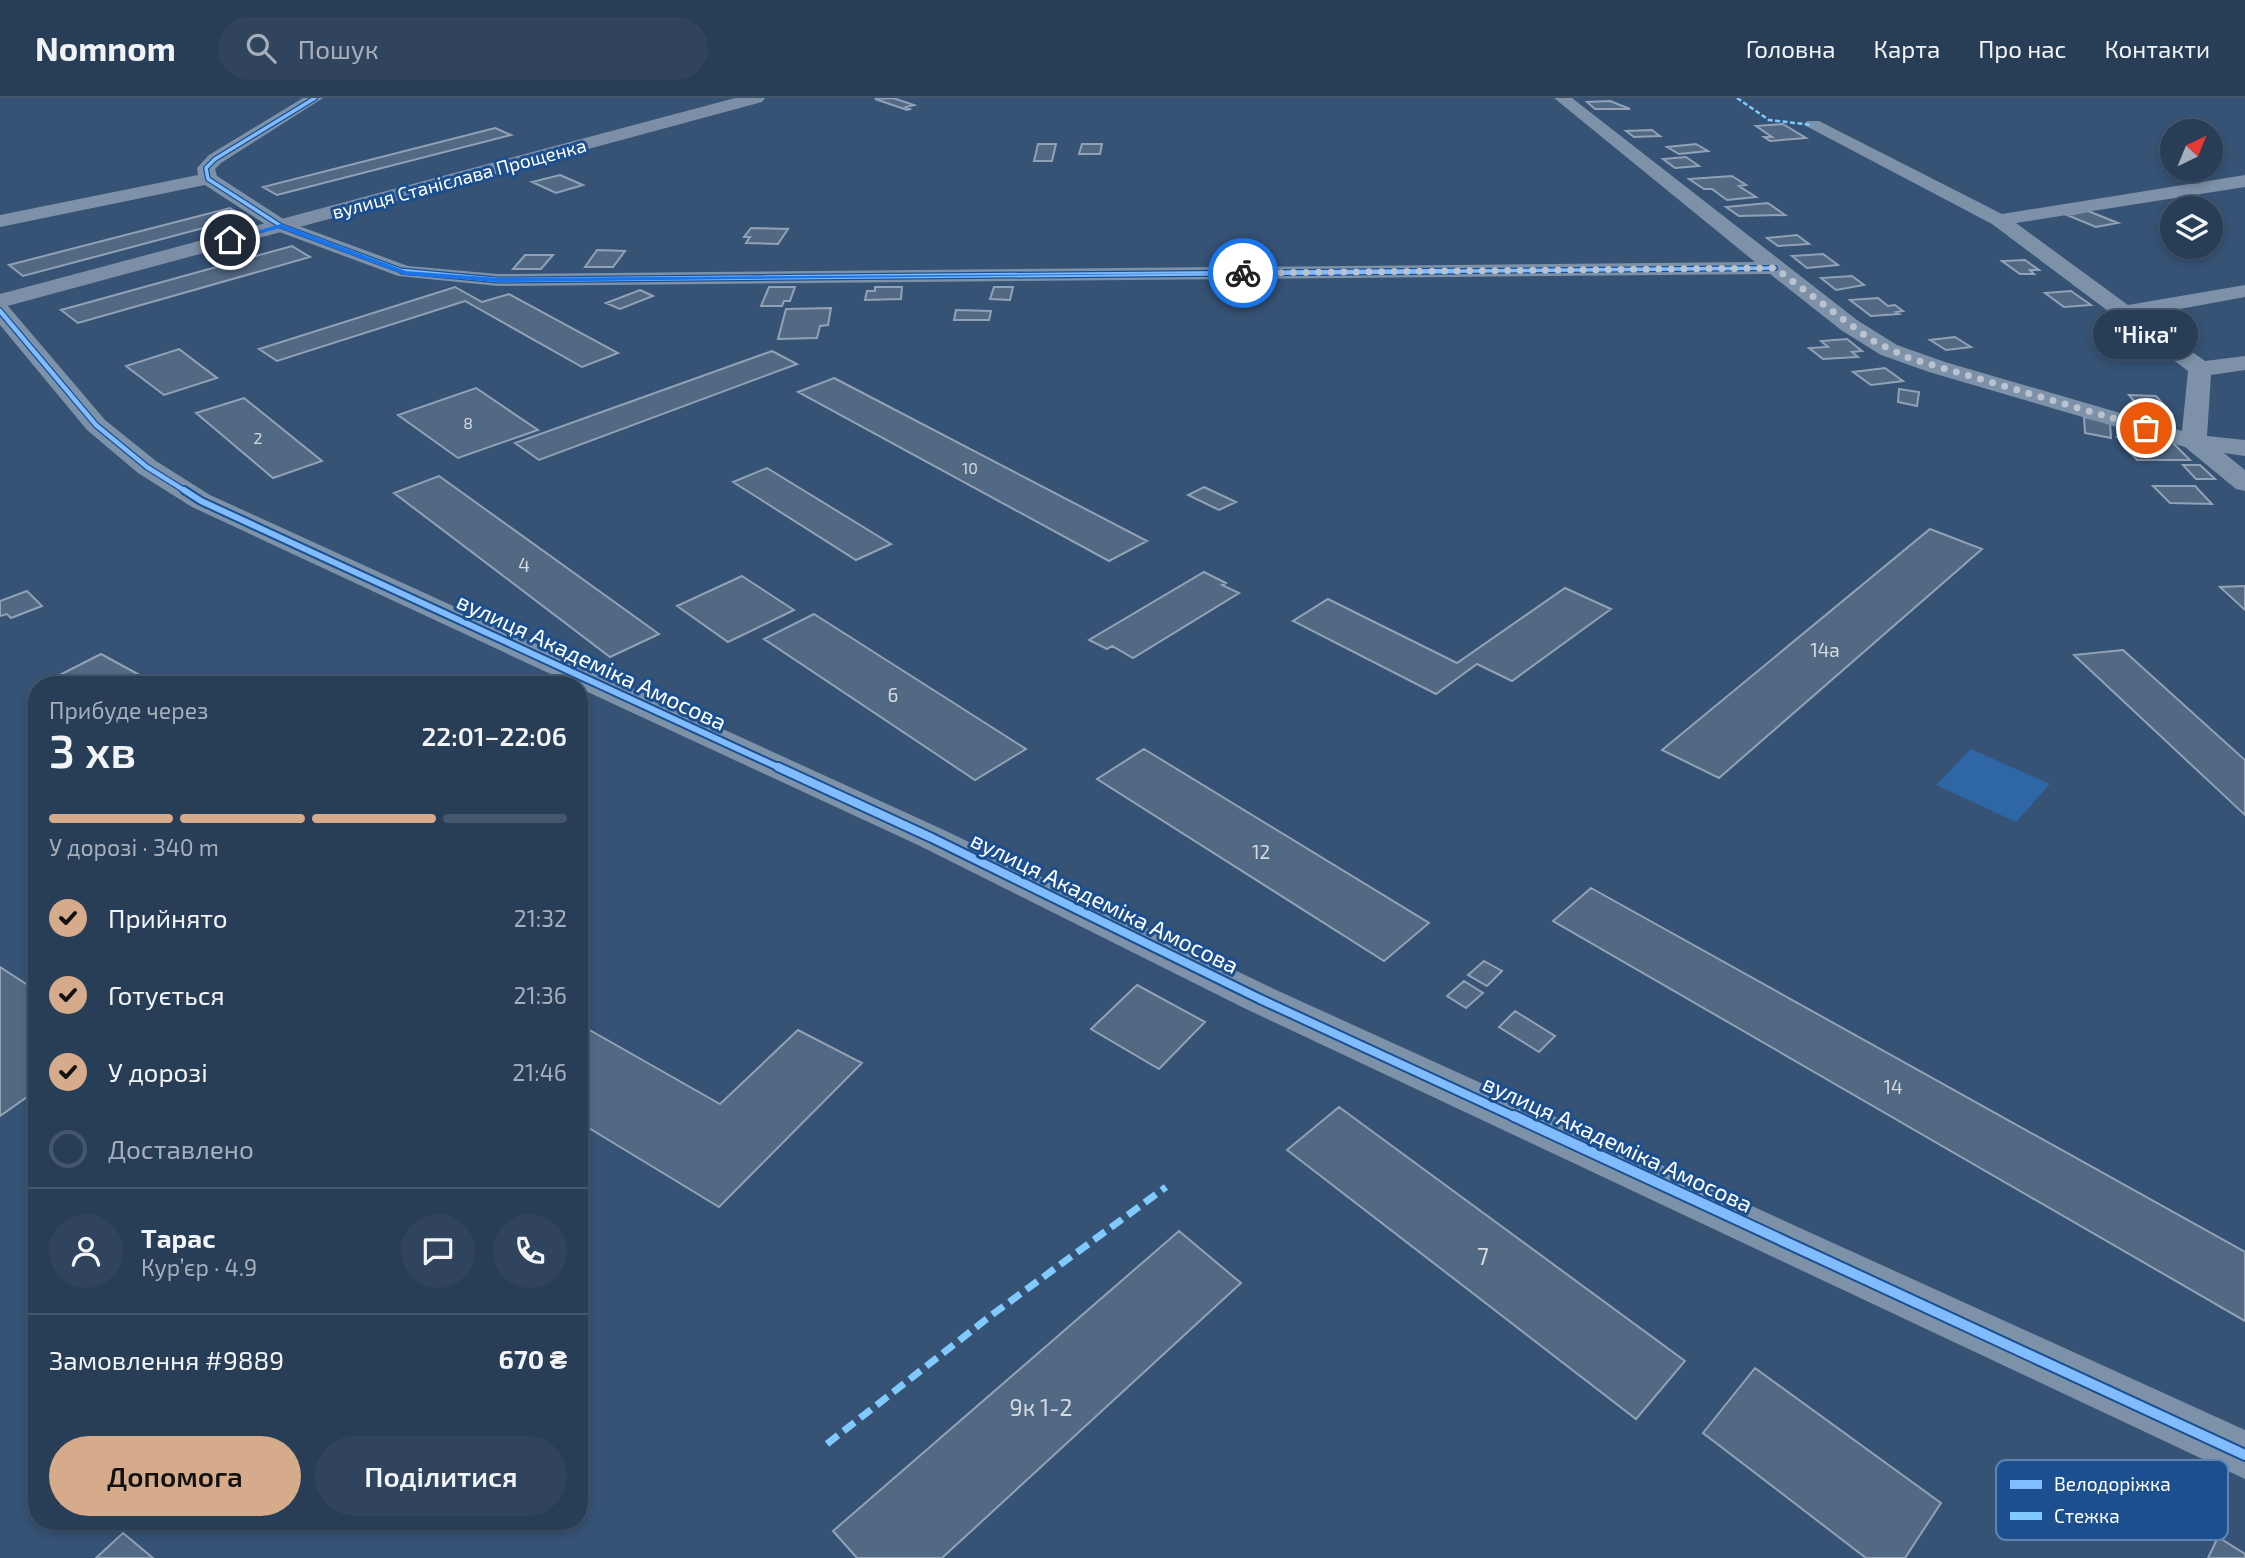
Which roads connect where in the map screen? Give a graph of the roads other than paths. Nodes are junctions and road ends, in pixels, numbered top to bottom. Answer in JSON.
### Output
{"nodes":[{"id":1,"x":315,"y":98,"type":"edge"},
{"id":2,"x":756,"y":98,"type":"edge"},
{"id":3,"x":1562,"y":98,"type":"edge"},
{"id":4,"x":1813,"y":125,"type":"dead end"},
{"id":5,"x":208,"y":179,"type":"junction"},
{"id":6,"x":2245,"y":181,"type":"edge"},
{"id":7,"x":1999,"y":220,"type":"junction"},
{"id":8,"x":0,"y":221,"type":"edge"},
{"id":9,"x":281,"y":226,"type":"junction"},
{"id":10,"x":1775,"y":268,"type":"junction"},
{"id":11,"x":2245,"y":291,"type":"edge"},
{"id":12,"x":0,"y":301,"type":"edge"},
{"id":13,"x":0,"y":311,"type":"edge"},
{"id":14,"x":2125,"y":312,"type":"junction"},
{"id":15,"x":2245,"y":363,"type":"edge"},
{"id":16,"x":2200,"y":369,"type":"junction"},
{"id":17,"x":2201,"y":446,"type":"junction"},
{"id":18,"x":2245,"y":448,"type":"edge"},
{"id":19,"x":2245,"y":462,"type":"edge"},
{"id":20,"x":2245,"y":482,"type":"edge"},
{"id":21,"x":581,"y":676,"type":"edge"},
{"id":22,"x":588,"y":679,"type":"edge"},
{"id":23,"x":2245,"y":1455,"type":"edge"}],
"edges":[{"from":1,"to":5,"type":"street"},
{"from":2,"to":9,"type":"main road","name":"вулиця Станіслава Прощенка"},
{"from":3,"to":10,"type":"street"},
{"from":4,"to":7,"type":"street"},
{"from":5,"to":8,"type":"street"},
{"from":5,"to":9,"type":"street"},
{"from":6,"to":7,"type":"street"},
{"from":7,"to":14,"type":"street"},
{"from":9,"to":10,"type":"street"},
{"from":9,"to":12,"type":"main road","name":"вулиця Станіслава Прощенка"},
{"from":10,"to":17,"type":"street"},
{"from":11,"to":14,"type":"street"},
{"from":13,"to":21,"type":"street","name":"вулиця Академіка Амосова"},
{"from":14,"to":16,"type":"street"},
{"from":15,"to":16,"type":"street"},
{"from":16,"to":17,"type":"street"},
{"from":17,"to":18,"type":"street"},
{"from":17,"to":19,"type":"street"},
{"from":17,"to":20,"type":"street"},
{"from":22,"to":23,"type":"street","name":"вулиця Академіка Амосова"}]}
